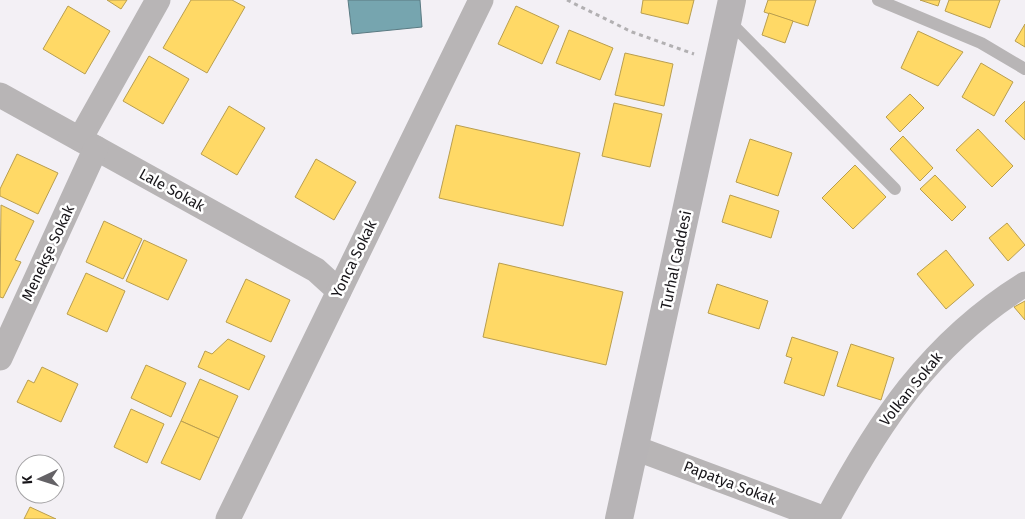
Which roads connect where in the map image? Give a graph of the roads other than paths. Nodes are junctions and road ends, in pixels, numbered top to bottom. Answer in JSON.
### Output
{"nodes":[{"id":1,"x":158,"y":0,"type":"edge"},
{"id":2,"x":481,"y":0,"type":"edge"},
{"id":3,"x":878,"y":0,"type":"edge"},
{"id":4,"x":730,"y":10,"type":"edge"},
{"id":5,"x":1025,"y":69,"type":"edge"},
{"id":6,"x":0,"y":96,"type":"edge"},
{"id":7,"x":88,"y":144,"type":"junction"},
{"id":8,"x":895,"y":189,"type":"dead end"},
{"id":9,"x":1025,"y":284,"type":"edge"},
{"id":10,"x":338,"y":290,"type":"junction"},
{"id":11,"x":0,"y":358,"type":"edge"},
{"id":12,"x":635,"y":448,"type":"junction"},
{"id":13,"x":228,"y":519,"type":"edge"},
{"id":14,"x":619,"y":519,"type":"edge"},
{"id":15,"x":826,"y":519,"type":"edge"}],
"edges":[{"from":1,"to":7,"type":"street","name":"Menekşe Sokak"},
{"from":2,"to":10,"type":"street","name":"Yonca Sokak"},
{"from":3,"to":5,"type":"lane"},
{"from":4,"to":8,"type":"lane"},
{"from":4,"to":12,"type":"street","name":"Turhal Caddesi"},
{"from":6,"to":7,"type":"street","name":"Lale Sokak"},
{"from":7,"to":10,"type":"street","name":"Lale Sokak"},
{"from":7,"to":11,"type":"street","name":"Menekşe Sokak"},
{"from":9,"to":15,"type":"street","name":"Volkan Sokak"},
{"from":10,"to":13,"type":"street","name":"Yonca Sokak"},
{"from":12,"to":14,"type":"street","name":"Turhal Caddesi"},
{"from":12,"to":15,"type":"street","name":"Papatya Sokak"}]}
